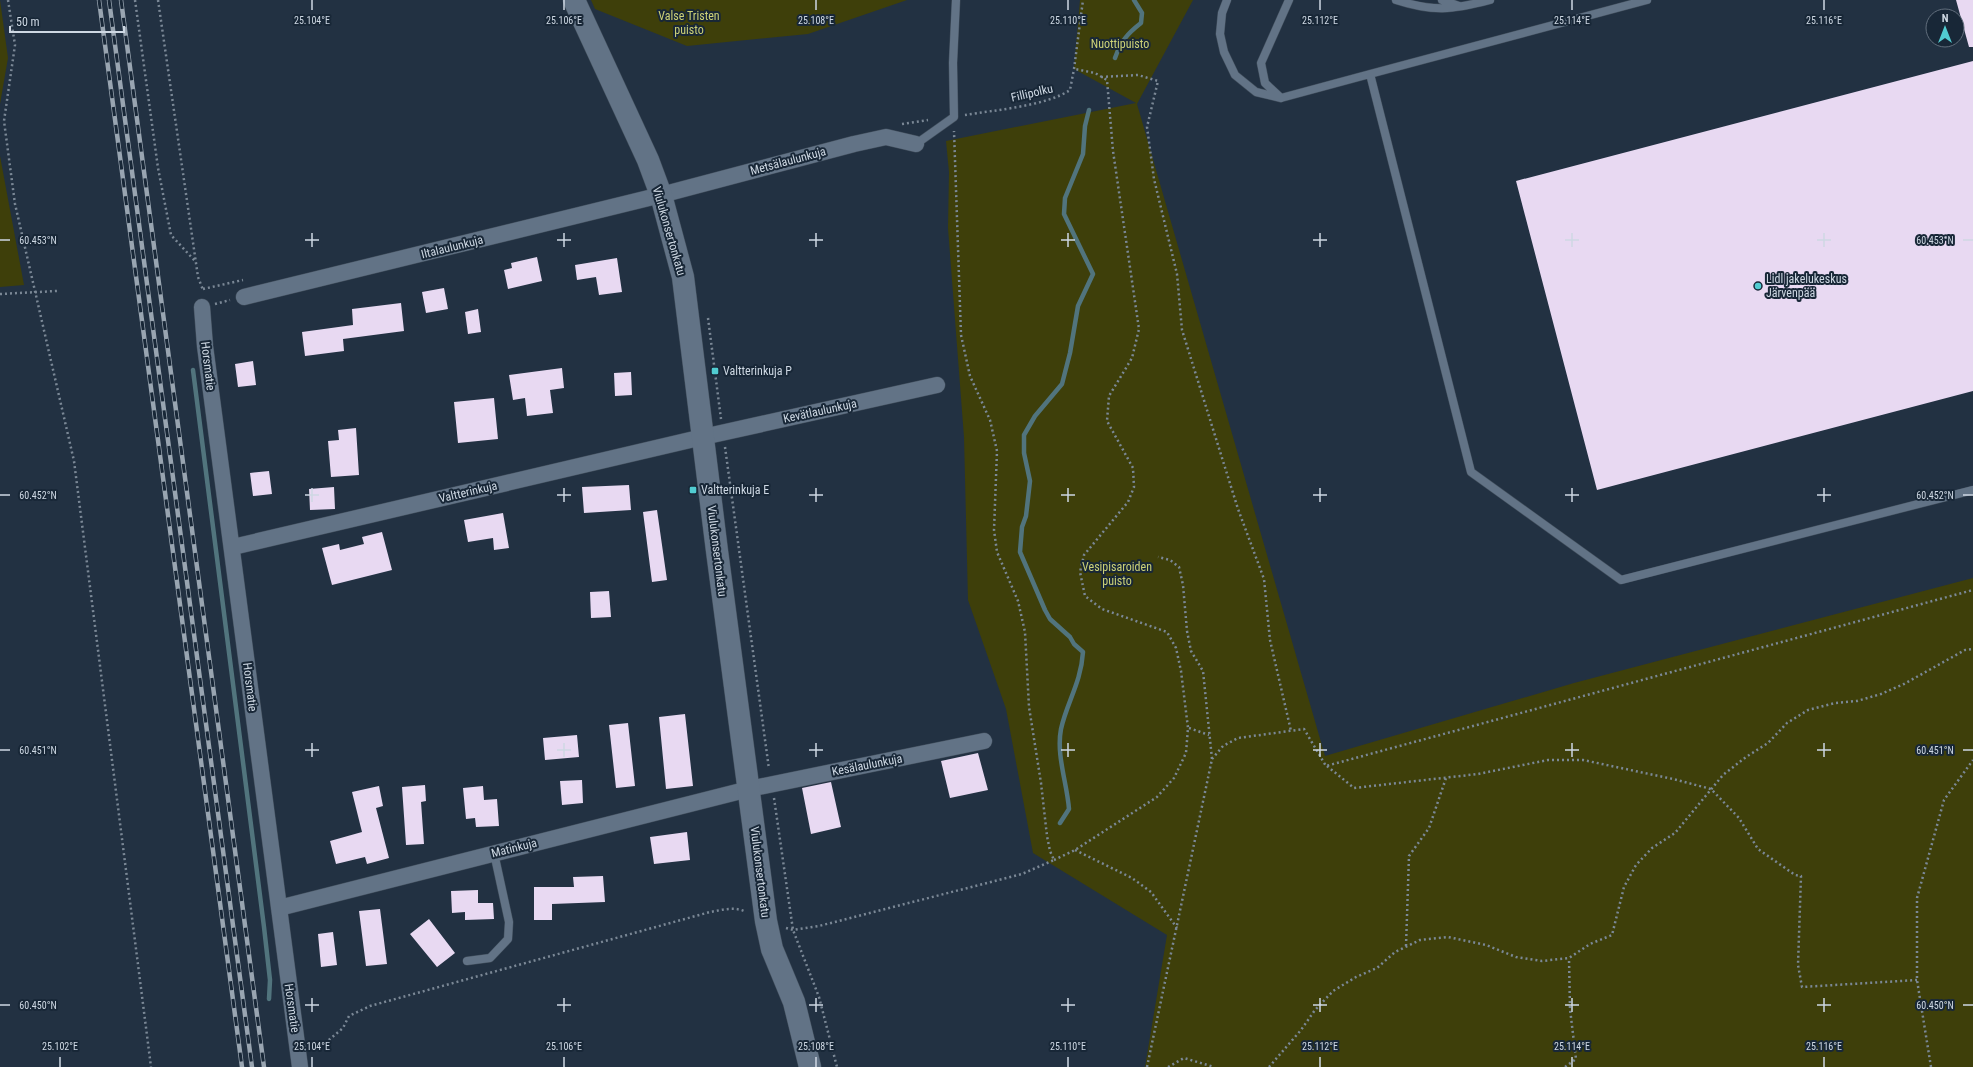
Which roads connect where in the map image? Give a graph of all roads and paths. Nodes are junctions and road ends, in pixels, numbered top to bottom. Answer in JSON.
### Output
{"nodes":[{"id":1,"x":8,"y":0,"type":"edge"},
{"id":2,"x":135,"y":0,"type":"edge"},
{"id":3,"x":158,"y":0,"type":"edge"},
{"id":4,"x":574,"y":0,"type":"edge"},
{"id":5,"x":956,"y":0,"type":"edge"},
{"id":6,"x":1083,"y":0,"type":"edge"},
{"id":7,"x":1227,"y":0,"type":"edge"},
{"id":8,"x":1289,"y":0,"type":"edge"},
{"id":9,"x":1396,"y":0,"type":"edge"},
{"id":10,"x":1442,"y":0,"type":"edge"},
{"id":11,"x":1490,"y":0,"type":"edge"},
{"id":12,"x":1647,"y":0,"type":"edge"},
{"id":13,"x":1462,"y":7,"type":"junction"},
{"id":14,"x":1074,"y":69,"type":"junction"},
{"id":15,"x":1370,"y":74,"type":"junction"},
{"id":16,"x":1102,"y":77,"type":"junction"},
{"id":17,"x":1281,"y":98,"type":"junction"},
{"id":18,"x":954,"y":117,"type":"junction"},
{"id":19,"x":916,"y":144,"type":"joint"},
{"id":20,"x":661,"y":195,"type":"junction"},
{"id":21,"x":196,"y":261,"type":"junction"},
{"id":22,"x":57,"y":291,"type":"dead end"},
{"id":23,"x":36,"y":293,"type":"junction"},
{"id":24,"x":0,"y":294,"type":"edge"},
{"id":25,"x":244,"y":297,"type":"joint"},
{"id":26,"x":202,"y":307,"type":"junction"},
{"id":27,"x":937,"y":386,"type":"dead end"},
{"id":28,"x":703,"y":437,"type":"junction"},
{"id":29,"x":1973,"y":490,"type":"edge"},
{"id":30,"x":232,"y":547,"type":"junction"},
{"id":31,"x":1158,"y":557,"type":"dead end"},
{"id":32,"x":1973,"y":590,"type":"edge"},
{"id":33,"x":1973,"y":649,"type":"edge"},
{"id":34,"x":1188,"y":728,"type":"junction"},
{"id":35,"x":1291,"y":731,"type":"junction"},
{"id":36,"x":1209,"y":735,"type":"junction"},
{"id":37,"x":984,"y":742,"type":"dead end"},
{"id":38,"x":1212,"y":759,"type":"junction"},
{"id":39,"x":1973,"y":760,"type":"edge"},
{"id":40,"x":1326,"y":766,"type":"junction"},
{"id":41,"x":1446,"y":778,"type":"junction"},
{"id":42,"x":749,"y":789,"type":"junction"},
{"id":43,"x":1711,"y":789,"type":"junction"},
{"id":44,"x":1075,"y":850,"type":"junction"},
{"id":45,"x":494,"y":853,"type":"junction"},
{"id":46,"x":1054,"y":860,"type":"junction"},
{"id":47,"x":279,"y":908,"type":"junction"},
{"id":48,"x":766,"y":921,"type":"junction"},
{"id":49,"x":1177,"y":928,"type":"junction"},
{"id":50,"x":1406,"y":946,"type":"junction"},
{"id":51,"x":1569,"y":958,"type":"junction"},
{"id":52,"x":467,"y":961,"type":"dead end"},
{"id":53,"x":1917,"y":980,"type":"junction"},
{"id":54,"x":298,"y":1051,"type":"junction"},
{"id":55,"x":152,"y":1067,"type":"edge"},
{"id":56,"x":300,"y":1067,"type":"edge"},
{"id":57,"x":810,"y":1067,"type":"edge"},
{"id":58,"x":1147,"y":1067,"type":"edge"},
{"id":59,"x":1168,"y":1067,"type":"edge"},
{"id":60,"x":1214,"y":1067,"type":"edge"},
{"id":61,"x":1269,"y":1067,"type":"edge"},
{"id":62,"x":1565,"y":1067,"type":"edge"},
{"id":63,"x":1932,"y":1067,"type":"edge"}],
"edges":[{"from":1,"to":23,"type":"path"},
{"from":2,"to":21,"type":"path"},
{"from":3,"to":21,"type":"path"},
{"from":4,"to":20,"type":"street","name":"Viulukonsertonkatu"},
{"from":5,"to":18,"type":"lane"},
{"from":6,"to":14,"type":"path","name":"Fillipolku"},
{"from":7,"to":17,"type":"lane"},
{"from":8,"to":17,"type":"lane"},
{"from":9,"to":13,"type":"lane"},
{"from":10,"to":13,"type":"lane"},
{"from":11,"to":13,"type":"lane"},
{"from":12,"to":15,"type":"lane"},
{"from":14,"to":16,"type":"path"},
{"from":14,"to":18,"type":"path","name":"Fillipolku"},
{"from":15,"to":17,"type":"lane"},
{"from":15,"to":29,"type":"lane"},
{"from":16,"to":34,"type":"path"},
{"from":16,"to":35,"type":"path"},
{"from":18,"to":19,"type":"lane"},
{"from":18,"to":46,"type":"path"},
{"from":19,"to":20,"type":"street","name":"Metsälaulunkuja"},
{"from":20,"to":25,"type":"street","name":"Iltalaulunkuja"},
{"from":20,"to":28,"type":"street","name":"Viulukonsertonkatu"},
{"from":21,"to":26,"type":"path"},
{"from":22,"to":23,"type":"path"},
{"from":23,"to":24,"type":"path"},
{"from":23,"to":55,"type":"path"},
{"from":25,"to":26,"type":"path"},
{"from":26,"to":30,"type":"street","name":"Horsmatie"},
{"from":27,"to":28,"type":"street","name":"Kevätlaulunkuja"},
{"from":28,"to":30,"type":"street","name":"Valtterinkuja"},
{"from":28,"to":42,"type":"street","name":"Viulukonsertonkatu"},
{"from":30,"to":47,"type":"street","name":"Horsmatie"},
{"from":31,"to":36,"type":"path"},
{"from":32,"to":40,"type":"path"},
{"from":33,"to":43,"type":"path"},
{"from":34,"to":36,"type":"path"},
{"from":34,"to":44,"type":"path"},
{"from":35,"to":38,"type":"path"},
{"from":35,"to":40,"type":"path"},
{"from":36,"to":38,"type":"path"},
{"from":37,"to":42,"type":"street","name":"Kesälaulunkuja"},
{"from":38,"to":49,"type":"path"},
{"from":39,"to":53,"type":"path"},
{"from":40,"to":41,"type":"path"},
{"from":41,"to":43,"type":"path"},
{"from":41,"to":50,"type":"path"},
{"from":42,"to":45,"type":"street","name":"Matinkuja"},
{"from":42,"to":48,"type":"street","name":"Viulukonsertonkatu"},
{"from":43,"to":51,"type":"path"},
{"from":43,"to":53,"type":"path"},
{"from":44,"to":46,"type":"path"},
{"from":44,"to":49,"type":"path"},
{"from":45,"to":47,"type":"street","name":"Matinkuja"},
{"from":45,"to":52,"type":"lane"},
{"from":46,"to":48,"type":"path"},
{"from":47,"to":54,"type":"street","name":"Horsmatie"},
{"from":48,"to":54,"type":"path"},
{"from":48,"to":57,"type":"street","name":"Viulukonsertonkatu"},
{"from":49,"to":58,"type":"path"},
{"from":50,"to":51,"type":"path"},
{"from":50,"to":61,"type":"path"},
{"from":51,"to":62,"type":"path"},
{"from":53,"to":63,"type":"path"},
{"from":54,"to":56,"type":"street","name":"Horsmatie"},
{"from":59,"to":60,"type":"path"}]}
